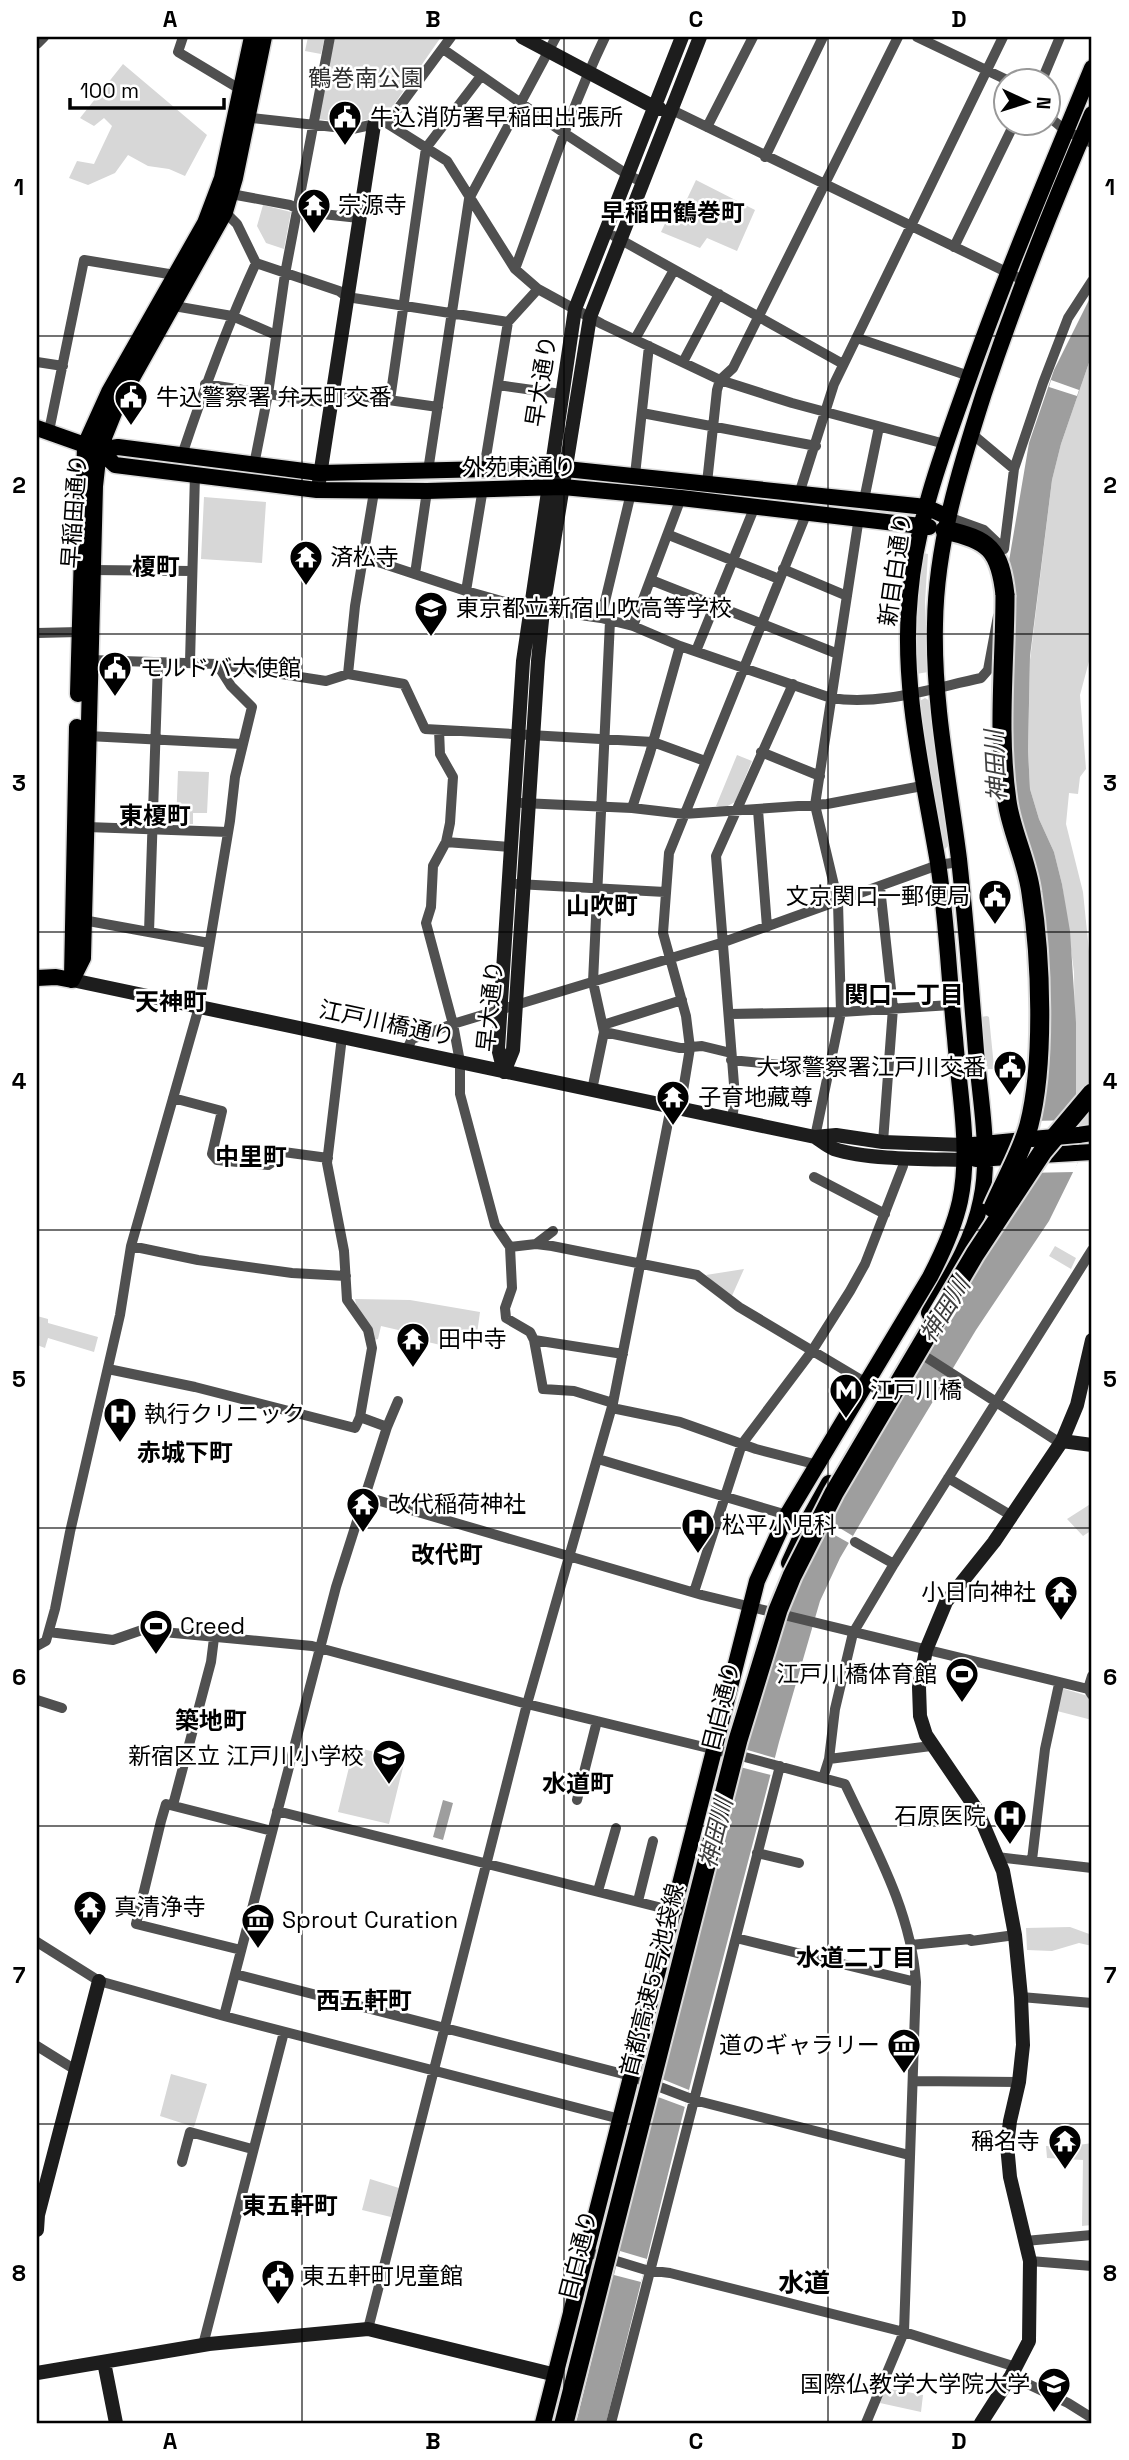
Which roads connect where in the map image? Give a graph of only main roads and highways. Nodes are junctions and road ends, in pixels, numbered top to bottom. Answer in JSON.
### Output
{"nodes":[{"id":1,"x":252,"y":37,"type":"edge"},
{"id":2,"x":264,"y":37,"type":"edge"},
{"id":3,"x":1092,"y":68,"type":"edge"},
{"id":4,"x":246,"y":93,"type":"junction"},
{"id":5,"x":1092,"y":114,"type":"edge"},
{"id":6,"x":242,"y":116,"type":"junction"},
{"id":7,"x":1087,"y":140,"type":"edge"},
{"id":8,"x":43,"y":430,"type":"edge"},
{"id":9,"x":92,"y":447,"type":"junction"},
{"id":10,"x":926,"y":507,"type":"junction"},
{"id":11,"x":921,"y":526,"type":"junction"},
{"id":12,"x":945,"y":529,"type":"junction"},
{"id":13,"x":37,"y":978,"type":"edge"},
{"id":14,"x":72,"y":980,"type":"junction"},
{"id":15,"x":1092,"y":1093,"type":"edge"},
{"id":16,"x":1092,"y":1111,"type":"edge"},
{"id":17,"x":1085,"y":1134,"type":"edge"},
{"id":18,"x":984,"y":1151,"type":"junction"},
{"id":19,"x":963,"y":1152,"type":"junction"},
{"id":20,"x":1085,"y":1153,"type":"edge"},
{"id":21,"x":975,"y":1254,"type":"junction"},
{"id":22,"x":645,"y":2083,"type":"junction"},
{"id":23,"x":601,"y":2256,"type":"junction"},
{"id":24,"x":543,"y":2423,"type":"edge"},
{"id":25,"x":562,"y":2423,"type":"edge"},
{"id":26,"x":578,"y":2423,"type":"edge"}],
"edges":[{"from":1,"to":4,"type":"main road","name":"早稲田通り"},
{"from":2,"to":4,"type":"main road","name":"早稲田通り"},
{"from":3,"to":10,"type":"main road","name":"新目白通り"},
{"from":4,"to":6,"type":"main road","name":"早稲田通り"},
{"from":5,"to":7,"type":"main road","name":"新目白通り"},
{"from":6,"to":9,"type":"main road","name":"早稲田通り"},
{"from":6,"to":9,"type":"main road","name":"早稲田通り"},
{"from":7,"to":12,"type":"main road","name":"新目白通り"},
{"from":8,"to":9,"type":"main road","name":"外苑東通り"},
{"from":9,"to":10,"type":"main road","name":"外苑東通り"},
{"from":9,"to":11,"type":"main road","name":"外苑東通り"},
{"from":9,"to":14,"type":"main road","name":"早稲田通り"},
{"from":9,"to":14,"type":"main road","name":"早稲田通り"},
{"from":10,"to":11,"type":"main road","name":"新目白通り"},
{"from":10,"to":12,"type":"main road","name":"外苑東通り"},
{"from":11,"to":12,"type":"main road","name":"外苑東通り"},
{"from":11,"to":19,"type":"main road","name":"新目白通り"},
{"from":12,"to":18,"type":"main road","name":"新目白通り"},
{"from":12,"to":21,"type":"highway","bridge":true},
{"from":13,"to":14,"type":"main road"},
{"from":15,"to":21,"type":"highway","name":"首都高速5号池袋線","bridge":true},
{"from":16,"to":26,"type":"highway","name":"首都高速5号池袋線"},
{"from":17,"to":18,"type":"main road","bridge":true},
{"from":18,"to":19,"type":"main road"},
{"from":18,"to":20,"type":"main road"},
{"from":18,"to":22,"type":"main road","name":"目白通り"},
{"from":19,"to":22,"type":"main road","name":"目白通り"},
{"from":21,"to":25,"type":"highway","name":"首都高速5号池袋線","bridge":true},
{"from":22,"to":23,"type":"main road","name":"目白通り"},
{"from":22,"to":23,"type":"main road","name":"目白通り"},
{"from":23,"to":24,"type":"main road","name":"目白通り"},
{"from":23,"to":25,"type":"main road","name":"目白通り"}]}
